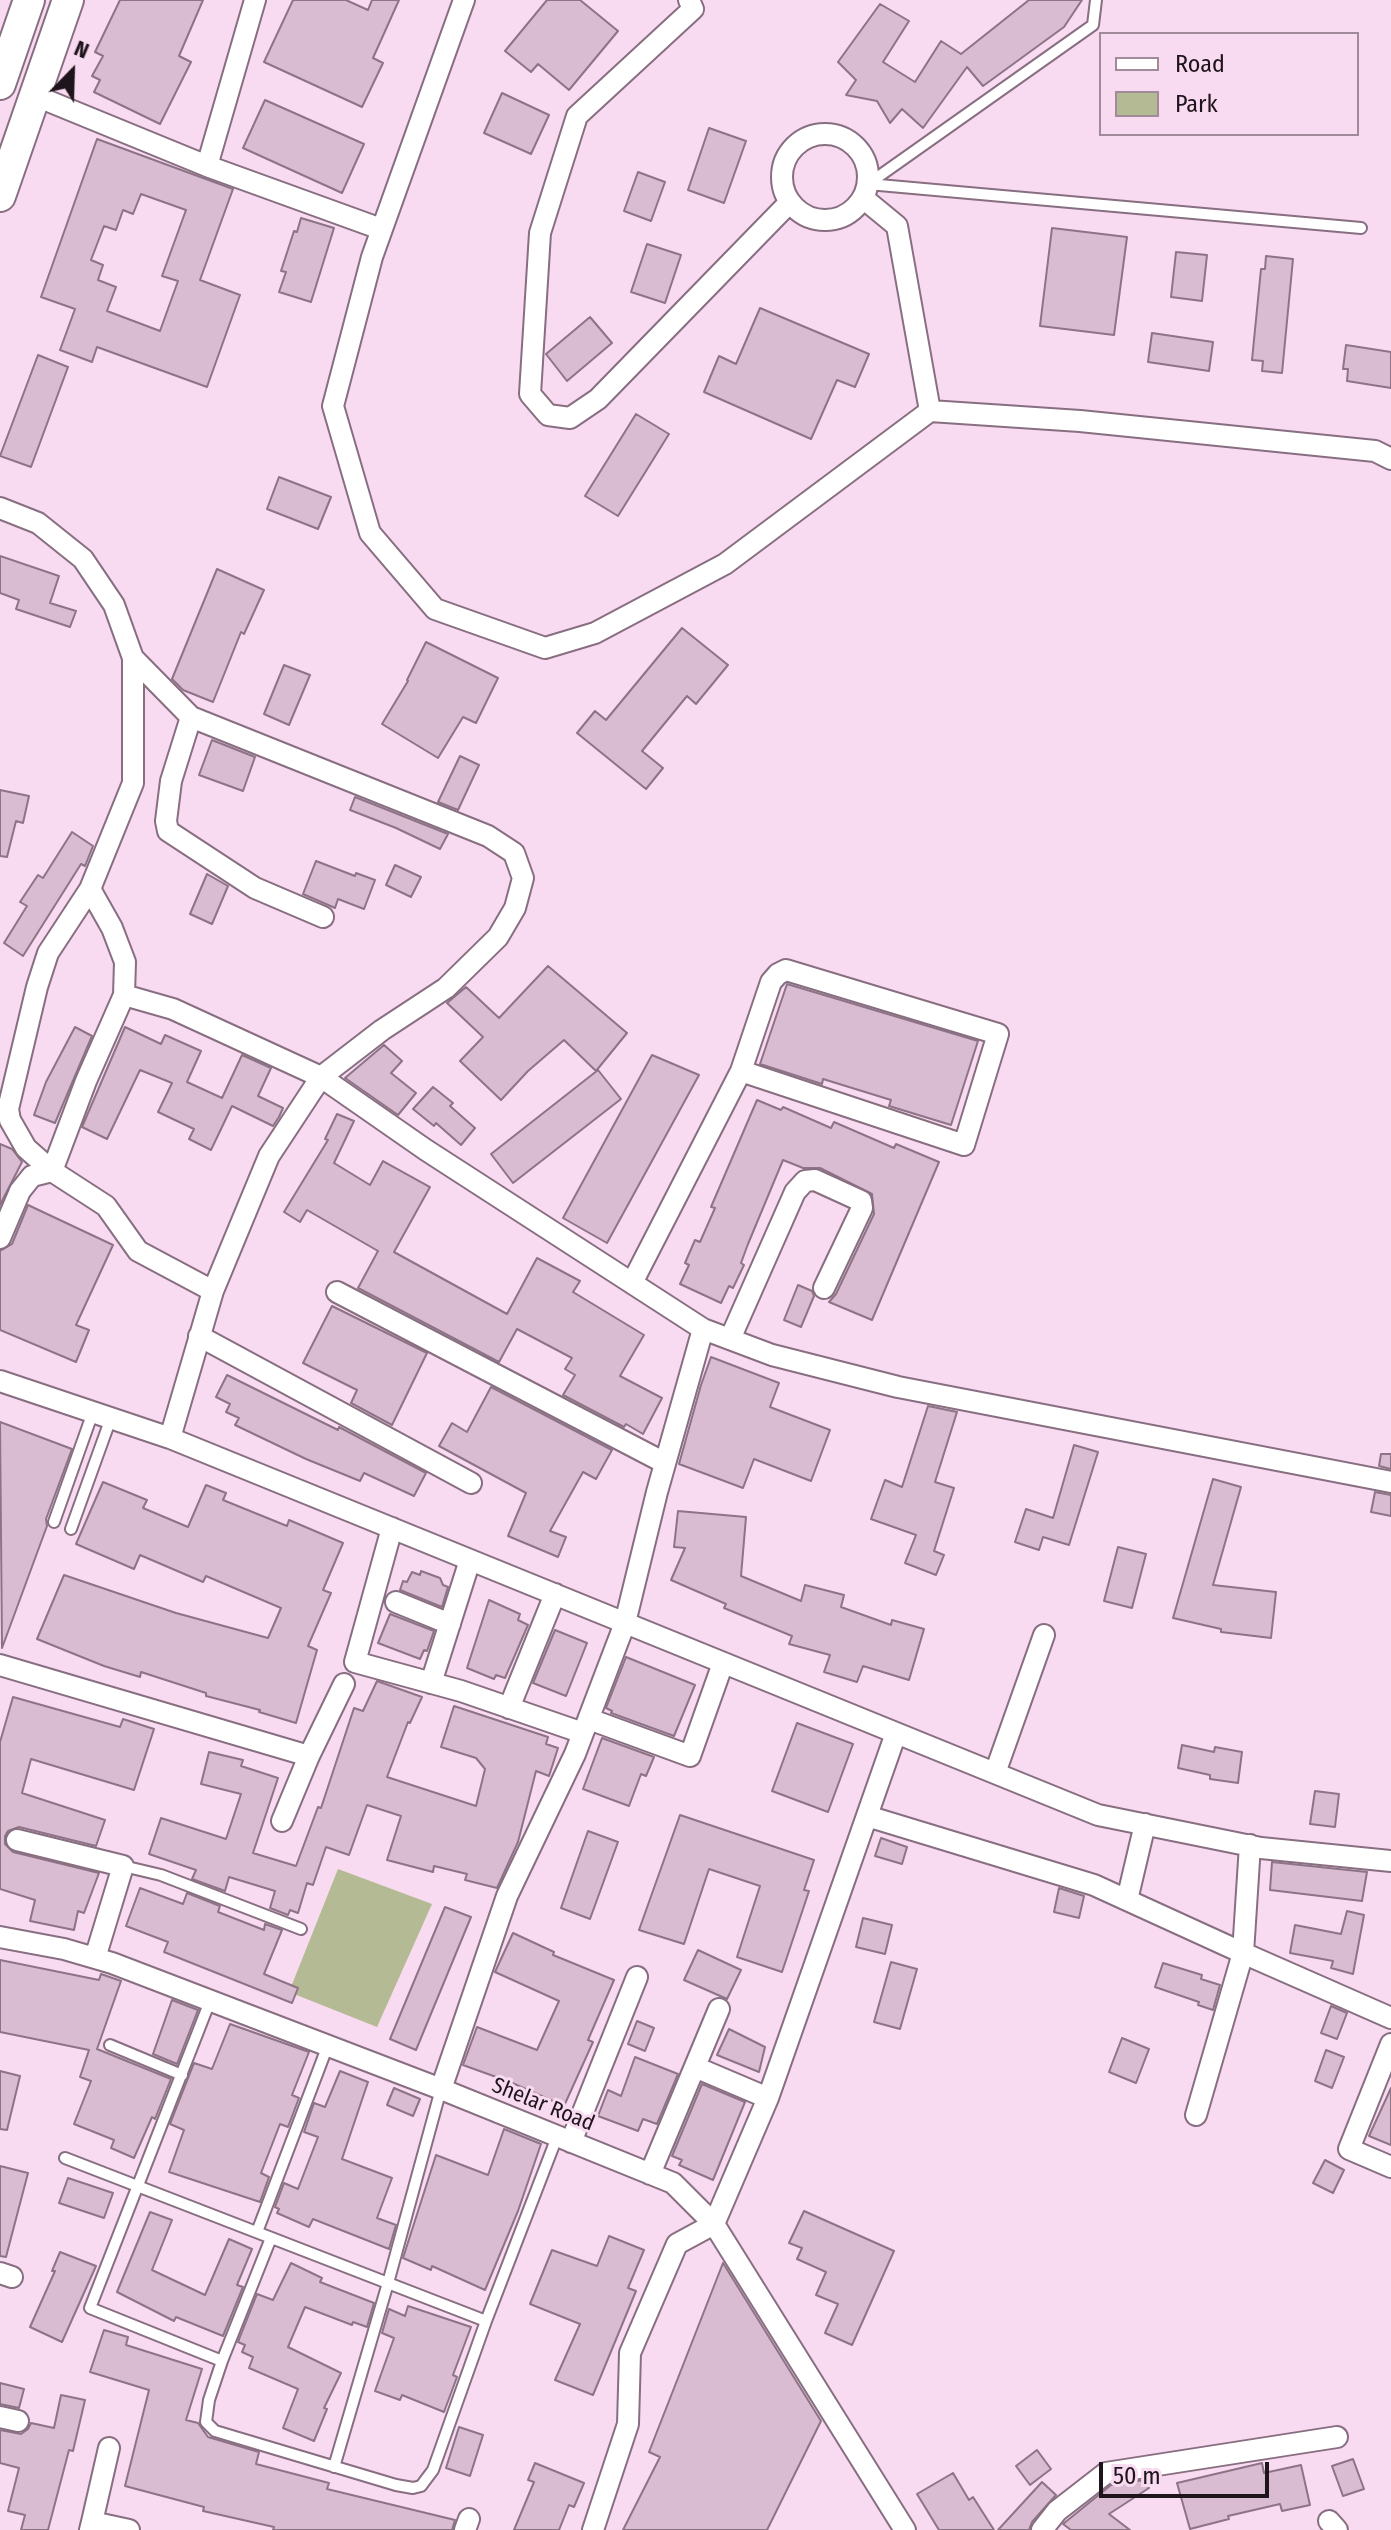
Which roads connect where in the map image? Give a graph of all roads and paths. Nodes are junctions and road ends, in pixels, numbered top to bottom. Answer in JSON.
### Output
{"nodes":[{"id":1,"x":29,"y":0,"type":"edge"},
{"id":2,"x":68,"y":0,"type":"edge"},
{"id":3,"x":255,"y":0,"type":"edge"},
{"id":4,"x":464,"y":0,"type":"edge"},
{"id":5,"x":689,"y":0,"type":"edge"},
{"id":6,"x":1096,"y":0,"type":"edge"},
{"id":7,"x":2,"y":73,"type":"edge"},
{"id":8,"x":36,"y":96,"type":"junction"},
{"id":9,"x":207,"y":166,"type":"junction"},
{"id":10,"x":866,"y":191,"type":"junction"},
{"id":11,"x":0,"y":196,"type":"edge"},
{"id":12,"x":790,"y":202,"type":"junction"},
{"id":13,"x":1361,"y":228,"type":"dead end"},
{"id":14,"x":381,"y":229,"type":"junction"},
{"id":15,"x":930,"y":411,"type":"junction"},
{"id":16,"x":1391,"y":459,"type":"edge"},
{"id":17,"x":0,"y":508,"type":"edge"},
{"id":18,"x":133,"y":658,"type":"junction"},
{"id":19,"x":191,"y":717,"type":"junction"},
{"id":20,"x":90,"y":889,"type":"junction"},
{"id":21,"x":323,"y":917,"type":"dead end"},
{"id":22,"x":124,"y":995,"type":"junction"},
{"id":23,"x":741,"y":1071,"type":"junction"},
{"id":24,"x":321,"y":1077,"type":"junction"},
{"id":25,"x":6,"y":1112,"type":"edge"},
{"id":26,"x":0,"y":1140,"type":"edge"},
{"id":27,"x":52,"y":1171,"type":"junction"},
{"id":28,"x":0,"y":1238,"type":"edge"},
{"id":29,"x":632,"y":1283,"type":"junction"},
{"id":30,"x":824,"y":1288,"type":"dead end"},
{"id":31,"x":213,"y":1291,"type":"junction"},
{"id":32,"x":337,"y":1292,"type":"dead end"},
{"id":33,"x":703,"y":1329,"type":"junction"},
{"id":34,"x":199,"y":1336,"type":"junction"},
{"id":35,"x":730,"y":1339,"type":"junction"},
{"id":36,"x":0,"y":1381,"type":"edge"},
{"id":37,"x":102,"y":1415,"type":"junction"},
{"id":38,"x":170,"y":1438,"type":"junction"},
{"id":39,"x":665,"y":1463,"type":"junction"},
{"id":40,"x":1391,"y":1482,"type":"edge"},
{"id":41,"x":471,"y":1483,"type":"dead end"},
{"id":42,"x":54,"y":1522,"type":"dead end"},
{"id":43,"x":392,"y":1528,"type":"junction"},
{"id":44,"x":71,"y":1529,"type":"dead end"},
{"id":45,"x":470,"y":1560,"type":"junction"},
{"id":46,"x":555,"y":1594,"type":"junction"},
{"id":47,"x":396,"y":1602,"type":"dead end"},
{"id":48,"x":625,"y":1623,"type":"junction"},
{"id":49,"x":450,"y":1624,"type":"junction"},
{"id":50,"x":1044,"y":1635,"type":"dead end"},
{"id":51,"x":723,"y":1663,"type":"junction"},
{"id":52,"x":0,"y":1665,"type":"edge"},
{"id":53,"x":431,"y":1683,"type":"junction"},
{"id":54,"x":344,"y":1684,"type":"dead end"},
{"id":55,"x":509,"y":1708,"type":"junction"},
{"id":56,"x":586,"y":1726,"type":"junction"},
{"id":57,"x":896,"y":1733,"type":"junction"},
{"id":58,"x":309,"y":1756,"type":"junction"},
{"id":59,"x":995,"y":1773,"type":"junction"},
{"id":60,"x":867,"y":1816,"type":"junction"},
{"id":61,"x":282,"y":1821,"type":"dead end"},
{"id":62,"x":1145,"y":1824,"type":"junction"},
{"id":63,"x":17,"y":1840,"type":"dead end"},
{"id":64,"x":1250,"y":1845,"type":"junction"},
{"id":65,"x":1391,"y":1861,"type":"edge"},
{"id":66,"x":123,"y":1866,"type":"junction"},
{"id":67,"x":1127,"y":1900,"type":"junction"},
{"id":68,"x":301,"y":1929,"type":"dead end"},
{"id":69,"x":0,"y":1937,"type":"edge"},
{"id":70,"x":1243,"y":1953,"type":"junction"},
{"id":71,"x":95,"y":1958,"type":"junction"},
{"id":72,"x":637,"y":1977,"type":"dead end"},
{"id":73,"x":210,"y":2001,"type":"junction"},
{"id":74,"x":719,"y":2009,"type":"dead end"},
{"id":75,"x":1391,"y":2018,"type":"edge"},
{"id":76,"x":1391,"y":2044,"type":"edge"},
{"id":77,"x":110,"y":2045,"type":"dead end"},
{"id":78,"x":328,"y":2045,"type":"junction"},
{"id":79,"x":695,"y":2067,"type":"junction"},
{"id":80,"x":182,"y":2075,"type":"junction"},
{"id":81,"x":441,"y":2089,"type":"junction"},
{"id":82,"x":768,"y":2098,"type":"junction"},
{"id":83,"x":1196,"y":2115,"type":"dead end"},
{"id":84,"x":564,"y":2139,"type":"junction"},
{"id":85,"x":65,"y":2158,"type":"dead end"},
{"id":86,"x":1391,"y":2167,"type":"edge"},
{"id":87,"x":650,"y":2174,"type":"junction"},
{"id":88,"x":139,"y":2186,"type":"junction"},
{"id":89,"x":714,"y":2224,"type":"junction"},
{"id":90,"x":257,"y":2232,"type":"junction"},
{"id":91,"x":271,"y":2238,"type":"junction"},
{"id":92,"x":388,"y":2283,"type":"junction"},
{"id":93,"x":486,"y":2321,"type":"junction"},
{"id":94,"x":222,"y":2361,"type":"junction"},
{"id":95,"x":1337,"y":2437,"type":"dead end"},
{"id":96,"x":109,"y":2448,"type":"dead end"},
{"id":97,"x":334,"y":2467,"type":"junction"},
{"id":98,"x":91,"y":2526,"type":"edge"},
{"id":99,"x":129,"y":2530,"type":"edge"},
{"id":100,"x":593,"y":2530,"type":"edge"},
{"id":101,"x":905,"y":2530,"type":"edge"},
{"id":102,"x":1042,"y":2530,"type":"edge"}],
"edges":[{"from":1,"to":7,"type":"main road"},
{"from":2,"to":8,"type":"main road"},
{"from":3,"to":9,"type":"street"},
{"from":4,"to":14,"type":"street"},
{"from":5,"to":12,"type":"street"},
{"from":6,"to":10,"type":"lane"},
{"from":8,"to":9,"type":"street"},
{"from":8,"to":11,"type":"main road"},
{"from":9,"to":14,"type":"street"},
{"from":10,"to":12,"type":"street"},
{"from":10,"to":12,"type":"street"},
{"from":10,"to":13,"type":"lane"},
{"from":10,"to":15,"type":"street"},
{"from":14,"to":15,"type":"street"},
{"from":15,"to":16,"type":"street"},
{"from":17,"to":18,"type":"street"},
{"from":18,"to":19,"type":"street"},
{"from":18,"to":20,"type":"street"},
{"from":19,"to":21,"type":"street"},
{"from":19,"to":24,"type":"street"},
{"from":20,"to":22,"type":"street"},
{"from":20,"to":25,"type":"street"},
{"from":22,"to":24,"type":"street"},
{"from":22,"to":27,"type":"street"},
{"from":23,"to":23,"type":"street"},
{"from":23,"to":29,"type":"street"},
{"from":24,"to":29,"type":"street"},
{"from":24,"to":31,"type":"street"},
{"from":25,"to":26,"type":"street"},
{"from":25,"to":27,"type":"street"},
{"from":27,"to":28,"type":"street"},
{"from":27,"to":31,"type":"street"},
{"from":29,"to":33,"type":"street"},
{"from":30,"to":35,"type":"street"},
{"from":31,"to":34,"type":"street"},
{"from":32,"to":39,"type":"street"},
{"from":33,"to":35,"type":"street"},
{"from":33,"to":39,"type":"street"},
{"from":34,"to":38,"type":"street"},
{"from":34,"to":41,"type":"street"},
{"from":35,"to":40,"type":"street"},
{"from":36,"to":37,"type":"street"},
{"from":37,"to":38,"type":"street"},
{"from":37,"to":42,"type":"lane"},
{"from":37,"to":44,"type":"lane"},
{"from":38,"to":43,"type":"street"},
{"from":39,"to":48,"type":"street"},
{"from":43,"to":45,"type":"street"},
{"from":43,"to":53,"type":"street"},
{"from":45,"to":46,"type":"street"},
{"from":45,"to":49,"type":"street"},
{"from":46,"to":48,"type":"street"},
{"from":46,"to":55,"type":"street"},
{"from":47,"to":49,"type":"street"},
{"from":48,"to":51,"type":"street"},
{"from":48,"to":56,"type":"street"},
{"from":49,"to":53,"type":"street"},
{"from":50,"to":59,"type":"street"},
{"from":51,"to":56,"type":"street"},
{"from":51,"to":57,"type":"street"},
{"from":52,"to":58,"type":"street"},
{"from":53,"to":55,"type":"street"},
{"from":54,"to":58,"type":"street"},
{"from":55,"to":56,"type":"street"},
{"from":56,"to":81,"type":"street"},
{"from":57,"to":59,"type":"street"},
{"from":57,"to":60,"type":"street"},
{"from":58,"to":61,"type":"street"},
{"from":59,"to":62,"type":"street"},
{"from":60,"to":67,"type":"street"},
{"from":60,"to":82,"type":"street"},
{"from":62,"to":64,"type":"street"},
{"from":62,"to":67,"type":"street"},
{"from":63,"to":66,"type":"street"},
{"from":64,"to":65,"type":"street"},
{"from":64,"to":70,"type":"street"},
{"from":66,"to":68,"type":"lane"},
{"from":66,"to":71,"type":"street"},
{"from":67,"to":70,"type":"street"},
{"from":69,"to":71,"type":"street","name":"Shelar Road"},
{"from":70,"to":75,"type":"street"},
{"from":70,"to":83,"type":"street"},
{"from":71,"to":73,"type":"street","name":"Shelar Road"},
{"from":72,"to":84,"type":"street"},
{"from":73,"to":78,"type":"street","name":"Shelar Road"},
{"from":73,"to":80,"type":"lane"},
{"from":74,"to":79,"type":"street"},
{"from":76,"to":86,"type":"street"},
{"from":77,"to":80,"type":"lane"},
{"from":78,"to":81,"type":"street","name":"Shelar Road"},
{"from":78,"to":90,"type":"lane"},
{"from":79,"to":82,"type":"street"},
{"from":79,"to":87,"type":"street"},
{"from":80,"to":88,"type":"lane"},
{"from":81,"to":84,"type":"street","name":"Shelar Road"},
{"from":81,"to":92,"type":"lane"},
{"from":82,"to":89,"type":"street"},
{"from":84,"to":87,"type":"street","name":"Shelar Road"},
{"from":84,"to":93,"type":"lane"},
{"from":85,"to":88,"type":"lane"},
{"from":87,"to":89,"type":"street","name":"Shelar Road"},
{"from":88,"to":90,"type":"lane"},
{"from":88,"to":94,"type":"lane"},
{"from":89,"to":100,"type":"street"},
{"from":89,"to":101,"type":"street","name":"Shelar Road"},
{"from":90,"to":91,"type":"lane"},
{"from":91,"to":92,"type":"lane"},
{"from":91,"to":94,"type":"lane"},
{"from":92,"to":93,"type":"lane"},
{"from":92,"to":97,"type":"lane"},
{"from":93,"to":97,"type":"lane"},
{"from":94,"to":97,"type":"lane"},
{"from":95,"to":102,"type":"street"},
{"from":96,"to":98,"type":"street"},
{"from":98,"to":99,"type":"street"}]}
